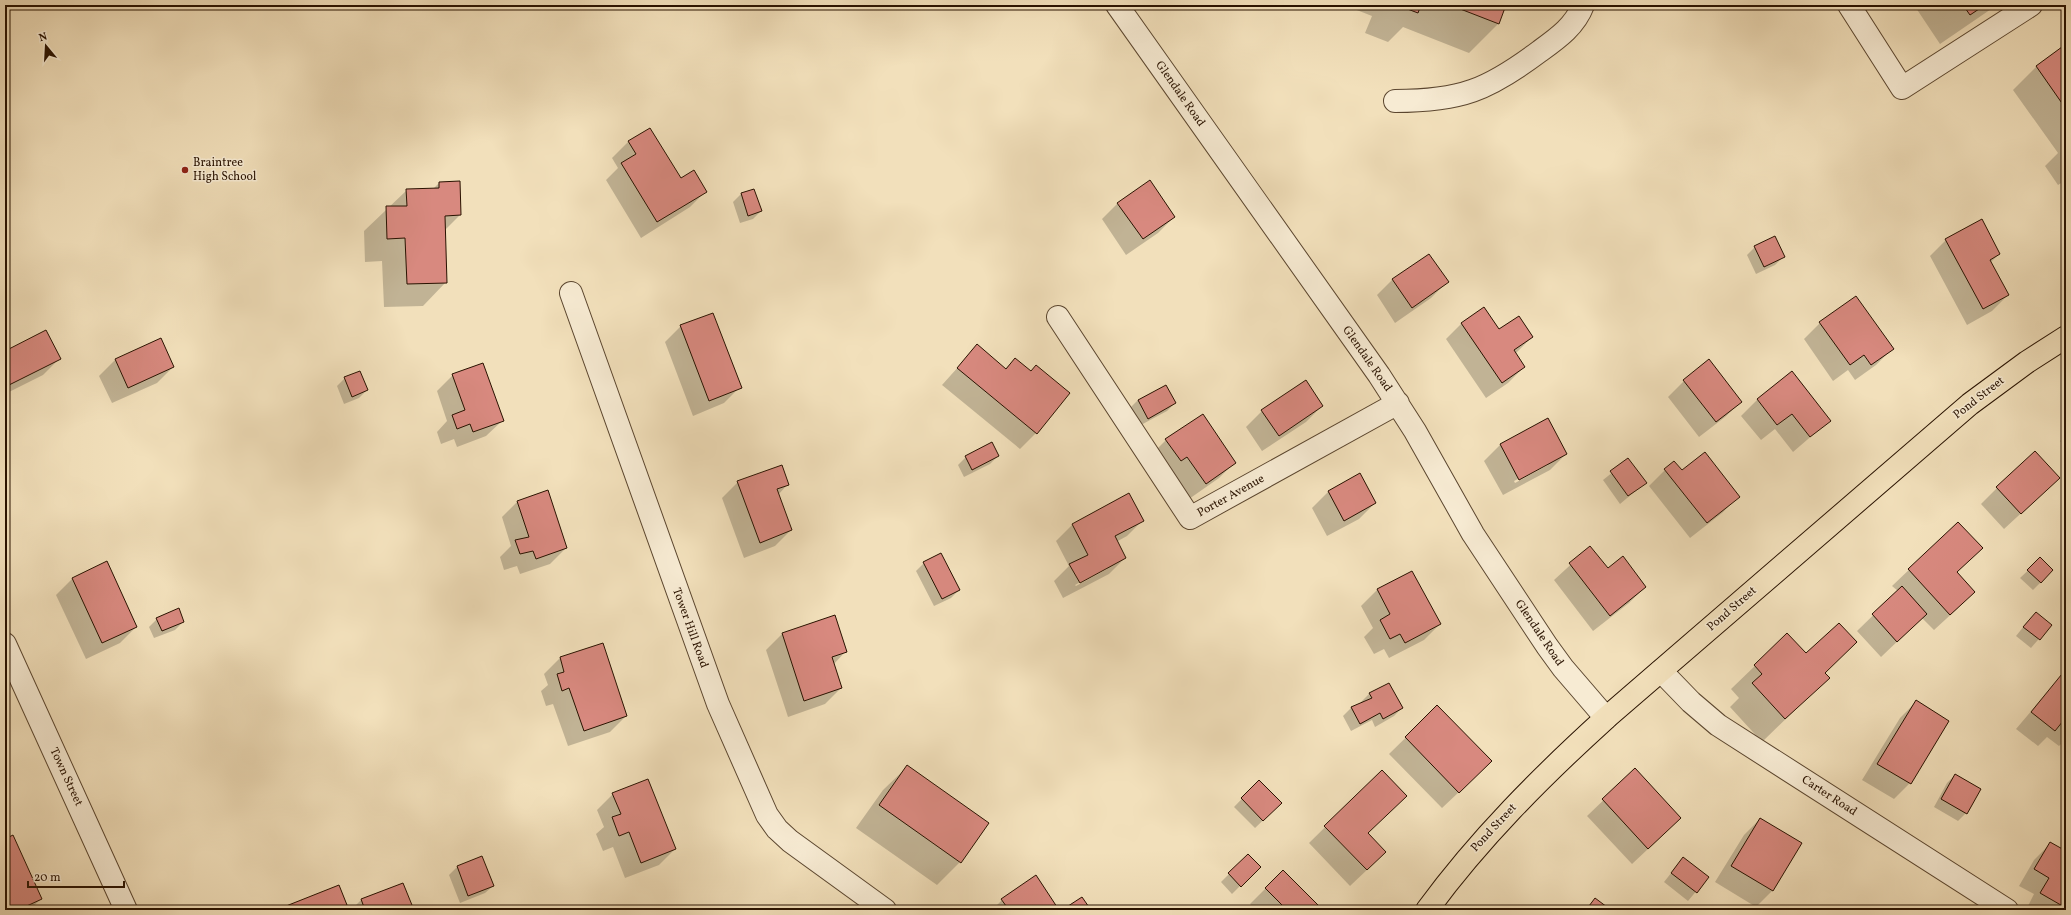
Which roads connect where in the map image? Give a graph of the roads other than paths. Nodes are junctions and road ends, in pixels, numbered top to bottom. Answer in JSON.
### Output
{"nodes":[{"id":1,"x":1117,"y":5,"type":"edge"},
{"id":2,"x":1583,"y":5,"type":"edge"},
{"id":3,"x":1849,"y":5,"type":"edge"},
{"id":4,"x":2031,"y":5,"type":"edge"},
{"id":5,"x":1395,"y":101,"type":"dead end"},
{"id":6,"x":571,"y":293,"type":"dead end"},
{"id":7,"x":1058,"y":317,"type":"dead end"},
{"id":8,"x":2066,"y":337,"type":"edge"},
{"id":9,"x":1398,"y":403,"type":"junction"},
{"id":10,"x":5,"y":644,"type":"edge"},
{"id":11,"x":1661,"y":671,"type":"junction"},
{"id":12,"x":1606,"y":718,"type":"junction"},
{"id":13,"x":126,"y":910,"type":"edge"},
{"id":14,"x":885,"y":910,"type":"edge"},
{"id":15,"x":1427,"y":910,"type":"edge"},
{"id":16,"x":2007,"y":910,"type":"edge"}],
"edges":[{"from":1,"to":9,"type":"street","name":"Glendale Road"},
{"from":2,"to":5,"type":"street"},
{"from":3,"to":4,"type":"street"},
{"from":6,"to":14,"type":"street","name":"Tower Hill Road"},
{"from":7,"to":9,"type":"street","name":"Porter Avenue"},
{"from":8,"to":11,"type":"main road","name":"Pond Street"},
{"from":9,"to":12,"type":"street","name":"Glendale Road"},
{"from":10,"to":13,"type":"street","name":"Town Street"},
{"from":11,"to":12,"type":"main road","name":"Pond Street"},
{"from":11,"to":16,"type":"street","name":"Carter Road"},
{"from":12,"to":15,"type":"main road","name":"Pond Street"}]}
